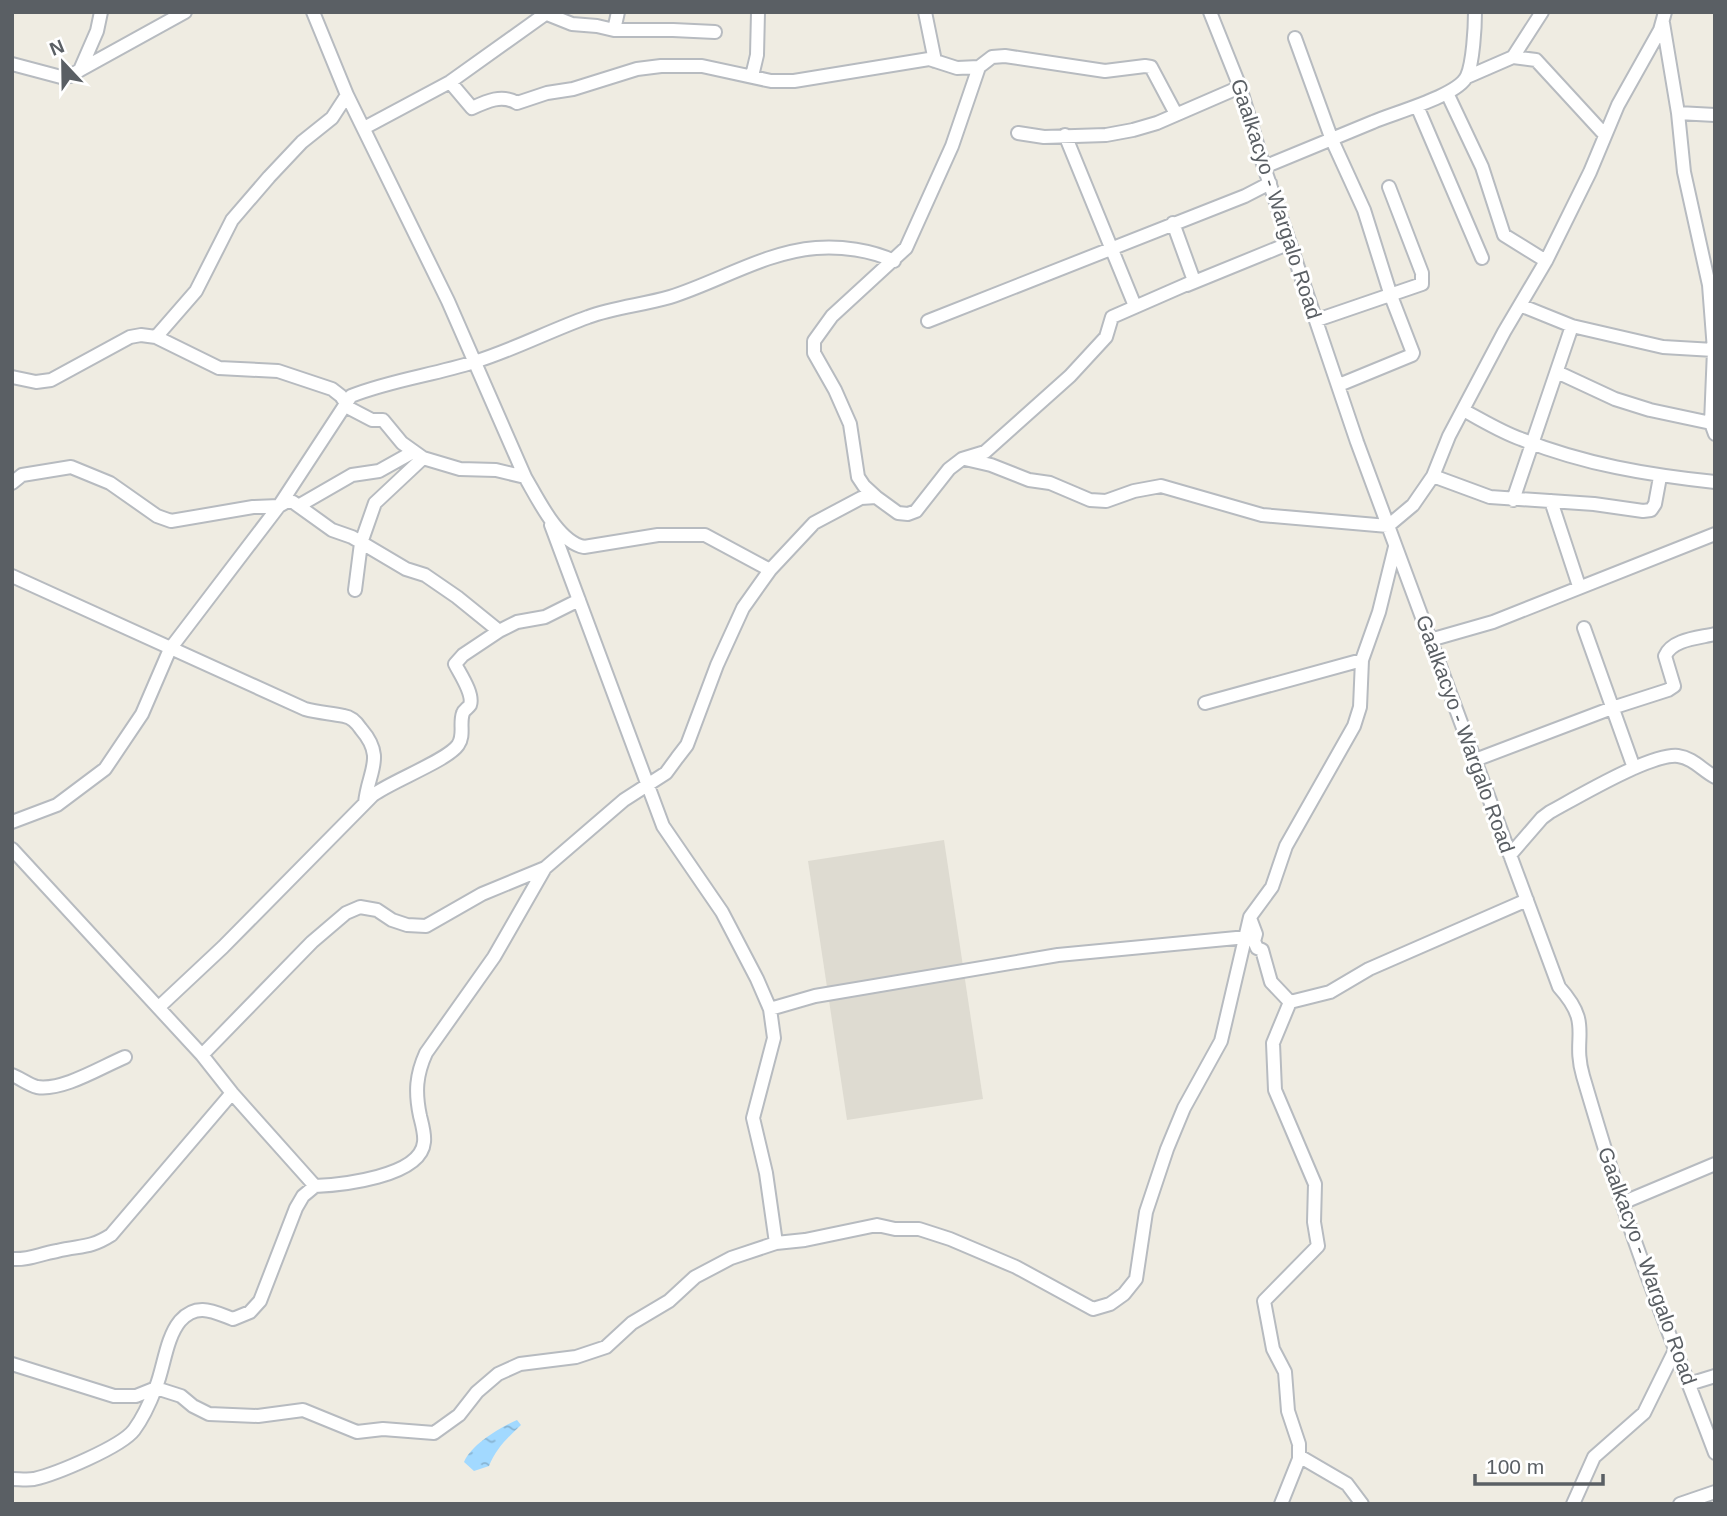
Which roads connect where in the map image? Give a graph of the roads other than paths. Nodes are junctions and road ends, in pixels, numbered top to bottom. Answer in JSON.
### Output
{"nodes":[{"id":1,"x":101,"y":12,"type":"edge"},
{"id":2,"x":185,"y":12,"type":"edge"},
{"id":3,"x":618,"y":12,"type":"edge"},
{"id":4,"x":758,"y":12,"type":"edge"},
{"id":5,"x":925,"y":12,"type":"edge"},
{"id":6,"x":1210,"y":12,"type":"edge"},
{"id":7,"x":1475,"y":12,"type":"edge"},
{"id":8,"x":1542,"y":12,"type":"edge"},
{"id":9,"x":312,"y":13,"type":"edge"},
{"id":10,"x":547,"y":13,"type":"edge"},
{"id":11,"x":1661,"y":14,"type":"edge"},
{"id":12,"x":614,"y":30,"type":"junction"},
{"id":13,"x":715,"y":33,"type":"dead end"},
{"id":14,"x":1295,"y":38,"type":"dead end"},
{"id":15,"x":1513,"y":57,"type":"junction"},
{"id":16,"x":935,"y":61,"type":"junction"},
{"id":17,"x":12,"y":64,"type":"edge"},
{"id":18,"x":979,"y":67,"type":"junction"},
{"id":19,"x":80,"y":70,"type":"junction"},
{"id":20,"x":752,"y":76,"type":"junction"},
{"id":21,"x":1467,"y":77,"type":"junction"},
{"id":22,"x":450,"y":82,"type":"junction"},
{"id":23,"x":1240,"y":87,"type":"junction"},
{"id":24,"x":1447,"y":93,"type":"junction"},
{"id":25,"x":347,"y":95,"type":"junction"},
{"id":26,"x":1417,"y":106,"type":"junction"},
{"id":27,"x":1678,"y":113,"type":"junction"},
{"id":28,"x":1176,"y":114,"type":"junction"},
{"id":29,"x":1715,"y":115,"type":"edge"},
{"id":30,"x":364,"y":128,"type":"junction"},
{"id":31,"x":1018,"y":133,"type":"dead end"},
{"id":32,"x":1065,"y":135,"type":"junction"},
{"id":33,"x":1605,"y":135,"type":"junction"},
{"id":34,"x":1332,"y":140,"type":"junction"},
{"id":35,"x":1264,"y":167,"type":"junction"},
{"id":36,"x":1270,"y":183,"type":"junction"},
{"id":37,"x":1388,"y":187,"type":"dead end"},
{"id":38,"x":1173,"y":223,"type":"junction"},
{"id":39,"x":1290,"y":243,"type":"junction"},
{"id":40,"x":1111,"y":250,"type":"junction"},
{"id":41,"x":1482,"y":258,"type":"dead end"},
{"id":42,"x":894,"y":261,"type":"junction"},
{"id":43,"x":1546,"y":261,"type":"junction"},
{"id":44,"x":1186,"y":285,"type":"junction"},
{"id":45,"x":1391,"y":296,"type":"junction"},
{"id":46,"x":1520,"y":305,"type":"junction"},
{"id":47,"x":1135,"y":306,"type":"junction"},
{"id":48,"x":1317,"y":320,"type":"junction"},
{"id":49,"x":928,"y":321,"type":"dead end"},
{"id":50,"x":1572,"y":326,"type":"junction"},
{"id":51,"x":156,"y":337,"type":"junction"},
{"id":52,"x":1714,"y":350,"type":"edge"},
{"id":53,"x":475,"y":362,"type":"junction"},
{"id":54,"x":1556,"y":372,"type":"junction"},
{"id":55,"x":12,"y":377,"type":"edge"},
{"id":56,"x":1339,"y":385,"type":"junction"},
{"id":57,"x":348,"y":405,"type":"junction"},
{"id":58,"x":1714,"y":408,"type":"edge"},
{"id":59,"x":1463,"y":410,"type":"junction"},
{"id":60,"x":1713,"y":429,"type":"edge"},
{"id":61,"x":1533,"y":443,"type":"junction"},
{"id":62,"x":418,"y":455,"type":"junction"},
{"id":63,"x":962,"y":459,"type":"junction"},
{"id":64,"x":1433,"y":476,"type":"junction"},
{"id":65,"x":525,"y":477,"type":"junction"},
{"id":66,"x":1660,"y":477,"type":"junction"},
{"id":67,"x":1715,"y":482,"type":"edge"},
{"id":68,"x":12,"y":483,"type":"edge"},
{"id":69,"x":876,"y":497,"type":"junction"},
{"id":70,"x":1513,"y":500,"type":"junction"},
{"id":71,"x":1551,"y":501,"type":"junction"},
{"id":72,"x":300,"y":505,"type":"junction"},
{"id":73,"x":279,"y":506,"type":"junction"},
{"id":74,"x":545,"y":512,"type":"junction"},
{"id":75,"x":1388,"y":526,"type":"junction"},
{"id":76,"x":1715,"y":534,"type":"edge"},
{"id":77,"x":360,"y":543,"type":"junction"},
{"id":78,"x":1395,"y":547,"type":"junction"},
{"id":79,"x":770,"y":570,"type":"junction"},
{"id":80,"x":12,"y":576,"type":"edge"},
{"id":81,"x":1579,"y":586,"type":"junction"},
{"id":82,"x":355,"y":590,"type":"dead end"},
{"id":83,"x":579,"y":600,"type":"junction"},
{"id":84,"x":1584,"y":628,"type":"dead end"},
{"id":85,"x":499,"y":631,"type":"junction"},
{"id":86,"x":1715,"y":634,"type":"edge"},
{"id":87,"x":1430,"y":640,"type":"junction"},
{"id":88,"x":170,"y":649,"type":"junction"},
{"id":89,"x":1362,"y":660,"type":"junction"},
{"id":90,"x":1205,"y":703,"type":"dead end"},
{"id":91,"x":1612,"y":708,"type":"junction"},
{"id":92,"x":1475,"y":760,"type":"junction"},
{"id":93,"x":1633,"y":768,"type":"junction"},
{"id":94,"x":1715,"y":777,"type":"edge"},
{"id":95,"x":649,"y":785,"type":"junction"},
{"id":96,"x":365,"y":803,"type":"junction"},
{"id":97,"x":12,"y":822,"type":"edge"},
{"id":98,"x":12,"y":849,"type":"edge"},
{"id":99,"x":1510,"y":855,"type":"junction"},
{"id":100,"x":545,"y":869,"type":"junction"},
{"id":101,"x":1527,"y":900,"type":"junction"},
{"id":102,"x":1250,"y":917,"type":"junction"},
{"id":103,"x":1247,"y":937,"type":"junction"},
{"id":104,"x":1290,"y":1002,"type":"junction"},
{"id":105,"x":159,"y":1007,"type":"junction"},
{"id":106,"x":770,"y":1009,"type":"junction"},
{"id":107,"x":202,"y":1055,"type":"junction"},
{"id":108,"x":125,"y":1057,"type":"dead end"},
{"id":109,"x":12,"y":1075,"type":"edge"},
{"id":110,"x":232,"y":1093,"type":"junction"},
{"id":111,"x":1715,"y":1164,"type":"edge"},
{"id":112,"x":315,"y":1185,"type":"junction"},
{"id":113,"x":1622,"y":1203,"type":"junction"},
{"id":114,"x":776,"y":1243,"type":"junction"},
{"id":115,"x":12,"y":1259,"type":"edge"},
{"id":116,"x":1675,"y":1348,"type":"junction"},
{"id":117,"x":12,"y":1364,"type":"edge"},
{"id":118,"x":1715,"y":1376,"type":"edge"},
{"id":119,"x":1689,"y":1384,"type":"junction"},
{"id":120,"x":156,"y":1388,"type":"junction"},
{"id":121,"x":1715,"y":1453,"type":"edge"},
{"id":122,"x":1299,"y":1455,"type":"junction"},
{"id":123,"x":12,"y":1479,"type":"edge"},
{"id":124,"x":1715,"y":1492,"type":"edge"},
{"id":125,"x":1281,"y":1504,"type":"edge"},
{"id":126,"x":1362,"y":1504,"type":"edge"},
{"id":127,"x":1573,"y":1504,"type":"edge"},
{"id":128,"x":1680,"y":1504,"type":"edge"}],
"edges":[{"from":1,"to":19,"type":"street"},
{"from":2,"to":19,"type":"street"},
{"from":3,"to":12,"type":"street"},
{"from":4,"to":20,"type":"street"},
{"from":5,"to":16,"type":"street"},
{"from":6,"to":23,"type":"street","name":"Gaalkacyo - Wargalo Road"},
{"from":7,"to":21,"type":"street"},
{"from":8,"to":15,"type":"street"},
{"from":9,"to":25,"type":"street"},
{"from":10,"to":12,"type":"street"},
{"from":10,"to":22,"type":"street"},
{"from":11,"to":27,"type":"street"},
{"from":11,"to":33,"type":"street"},
{"from":12,"to":13,"type":"street"},
{"from":14,"to":34,"type":"street"},
{"from":15,"to":21,"type":"street"},
{"from":15,"to":33,"type":"street"},
{"from":16,"to":18,"type":"street"},
{"from":16,"to":20,"type":"street"},
{"from":17,"to":19,"type":"street"},
{"from":18,"to":28,"type":"street"},
{"from":18,"to":42,"type":"street"},
{"from":20,"to":22,"type":"street"},
{"from":21,"to":24,"type":"street"},
{"from":22,"to":30,"type":"street"},
{"from":23,"to":28,"type":"street"},
{"from":23,"to":35,"type":"street","name":"Gaalkacyo - Wargalo Road"},
{"from":24,"to":26,"type":"street"},
{"from":24,"to":43,"type":"street"},
{"from":25,"to":30,"type":"street"},
{"from":25,"to":51,"type":"street"},
{"from":26,"to":34,"type":"street"},
{"from":26,"to":41,"type":"street"},
{"from":27,"to":29,"type":"street"},
{"from":27,"to":52,"type":"street"},
{"from":28,"to":32,"type":"street"},
{"from":30,"to":53,"type":"street"},
{"from":31,"to":32,"type":"street"},
{"from":32,"to":40,"type":"street"},
{"from":33,"to":43,"type":"street"},
{"from":34,"to":35,"type":"street"},
{"from":34,"to":45,"type":"street"},
{"from":35,"to":36,"type":"street","name":"Gaalkacyo - Wargalo Road"},
{"from":36,"to":38,"type":"street"},
{"from":36,"to":39,"type":"street","name":"Gaalkacyo - Wargalo Road"},
{"from":37,"to":45,"type":"street"},
{"from":38,"to":40,"type":"street"},
{"from":38,"to":44,"type":"street"},
{"from":39,"to":44,"type":"street"},
{"from":39,"to":48,"type":"street","name":"Gaalkacyo - Wargalo Road"},
{"from":40,"to":47,"type":"street"},
{"from":40,"to":49,"type":"street"},
{"from":42,"to":53,"type":"street"},
{"from":42,"to":69,"type":"street"},
{"from":43,"to":46,"type":"street"},
{"from":44,"to":47,"type":"street"},
{"from":45,"to":48,"type":"street"},
{"from":45,"to":56,"type":"street"},
{"from":46,"to":50,"type":"street"},
{"from":46,"to":59,"type":"street"},
{"from":47,"to":63,"type":"street"},
{"from":48,"to":56,"type":"street","name":"Gaalkacyo - Wargalo Road"},
{"from":50,"to":52,"type":"street"},
{"from":50,"to":54,"type":"street"},
{"from":51,"to":55,"type":"street"},
{"from":51,"to":57,"type":"street"},
{"from":52,"to":58,"type":"street"},
{"from":53,"to":57,"type":"street"},
{"from":53,"to":65,"type":"street"},
{"from":54,"to":60,"type":"street"},
{"from":54,"to":61,"type":"street"},
{"from":56,"to":75,"type":"street","name":"Gaalkacyo - Wargalo Road"},
{"from":57,"to":62,"type":"street"},
{"from":57,"to":73,"type":"street"},
{"from":58,"to":60,"type":"street"},
{"from":59,"to":61,"type":"street"},
{"from":59,"to":64,"type":"street"},
{"from":61,"to":66,"type":"street"},
{"from":61,"to":70,"type":"street"},
{"from":62,"to":65,"type":"street"},
{"from":62,"to":72,"type":"street"},
{"from":62,"to":77,"type":"street"},
{"from":63,"to":69,"type":"street"},
{"from":63,"to":75,"type":"street"},
{"from":64,"to":70,"type":"street"},
{"from":64,"to":75,"type":"street"},
{"from":65,"to":74,"type":"street"},
{"from":66,"to":67,"type":"street"},
{"from":66,"to":71,"type":"street"},
{"from":68,"to":73,"type":"street"},
{"from":69,"to":79,"type":"street"},
{"from":70,"to":71,"type":"street"},
{"from":71,"to":81,"type":"street"},
{"from":72,"to":73,"type":"street"},
{"from":72,"to":77,"type":"street"},
{"from":73,"to":88,"type":"street"},
{"from":74,"to":79,"type":"street"},
{"from":74,"to":83,"type":"street"},
{"from":75,"to":78,"type":"street","name":"Gaalkacyo - Wargalo Road"},
{"from":76,"to":81,"type":"street"},
{"from":77,"to":82,"type":"street"},
{"from":77,"to":85,"type":"street"},
{"from":78,"to":87,"type":"street","name":"Gaalkacyo - Wargalo Road"},
{"from":78,"to":89,"type":"street"},
{"from":79,"to":95,"type":"street"},
{"from":80,"to":88,"type":"street"},
{"from":81,"to":87,"type":"street"},
{"from":83,"to":85,"type":"street"},
{"from":83,"to":95,"type":"street"},
{"from":84,"to":91,"type":"street"},
{"from":85,"to":96,"type":"street"},
{"from":86,"to":91,"type":"street"},
{"from":87,"to":92,"type":"street","name":"Gaalkacyo - Wargalo Road"},
{"from":88,"to":96,"type":"street"},
{"from":88,"to":97,"type":"street"},
{"from":89,"to":90,"type":"street"},
{"from":89,"to":102,"type":"street"},
{"from":91,"to":92,"type":"street"},
{"from":91,"to":93,"type":"street"},
{"from":92,"to":99,"type":"street","name":"Gaalkacyo - Wargalo Road"},
{"from":93,"to":94,"type":"street"},
{"from":93,"to":99,"type":"street"},
{"from":95,"to":100,"type":"street"},
{"from":95,"to":106,"type":"street"},
{"from":96,"to":105,"type":"street"},
{"from":98,"to":105,"type":"street"},
{"from":99,"to":101,"type":"street","name":"Gaalkacyo - Wargalo Road"},
{"from":100,"to":107,"type":"street"},
{"from":100,"to":112,"type":"street"},
{"from":101,"to":104,"type":"street"},
{"from":101,"to":113,"type":"street","name":"Gaalkacyo - Wargalo Road"},
{"from":102,"to":103,"type":"street"},
{"from":102,"to":104,"type":"street"},
{"from":103,"to":106,"type":"street"},
{"from":103,"to":114,"type":"street"},
{"from":104,"to":122,"type":"street"},
{"from":105,"to":107,"type":"street"},
{"from":106,"to":114,"type":"street"},
{"from":107,"to":110,"type":"street"},
{"from":108,"to":109,"type":"street"},
{"from":110,"to":112,"type":"street"},
{"from":110,"to":115,"type":"street"},
{"from":111,"to":113,"type":"street"},
{"from":112,"to":120,"type":"street"},
{"from":113,"to":116,"type":"street","name":"Gaalkacyo - Wargalo Road"},
{"from":114,"to":120,"type":"street"},
{"from":116,"to":119,"type":"street","name":"Gaalkacyo - Wargalo Road"},
{"from":116,"to":127,"type":"street"},
{"from":117,"to":120,"type":"street"},
{"from":118,"to":119,"type":"street"},
{"from":119,"to":121,"type":"street","name":"Gaalkacyo - Wargalo Road"},
{"from":120,"to":123,"type":"street"},
{"from":122,"to":125,"type":"street"},
{"from":122,"to":126,"type":"street"},
{"from":124,"to":128,"type":"street"}]}
